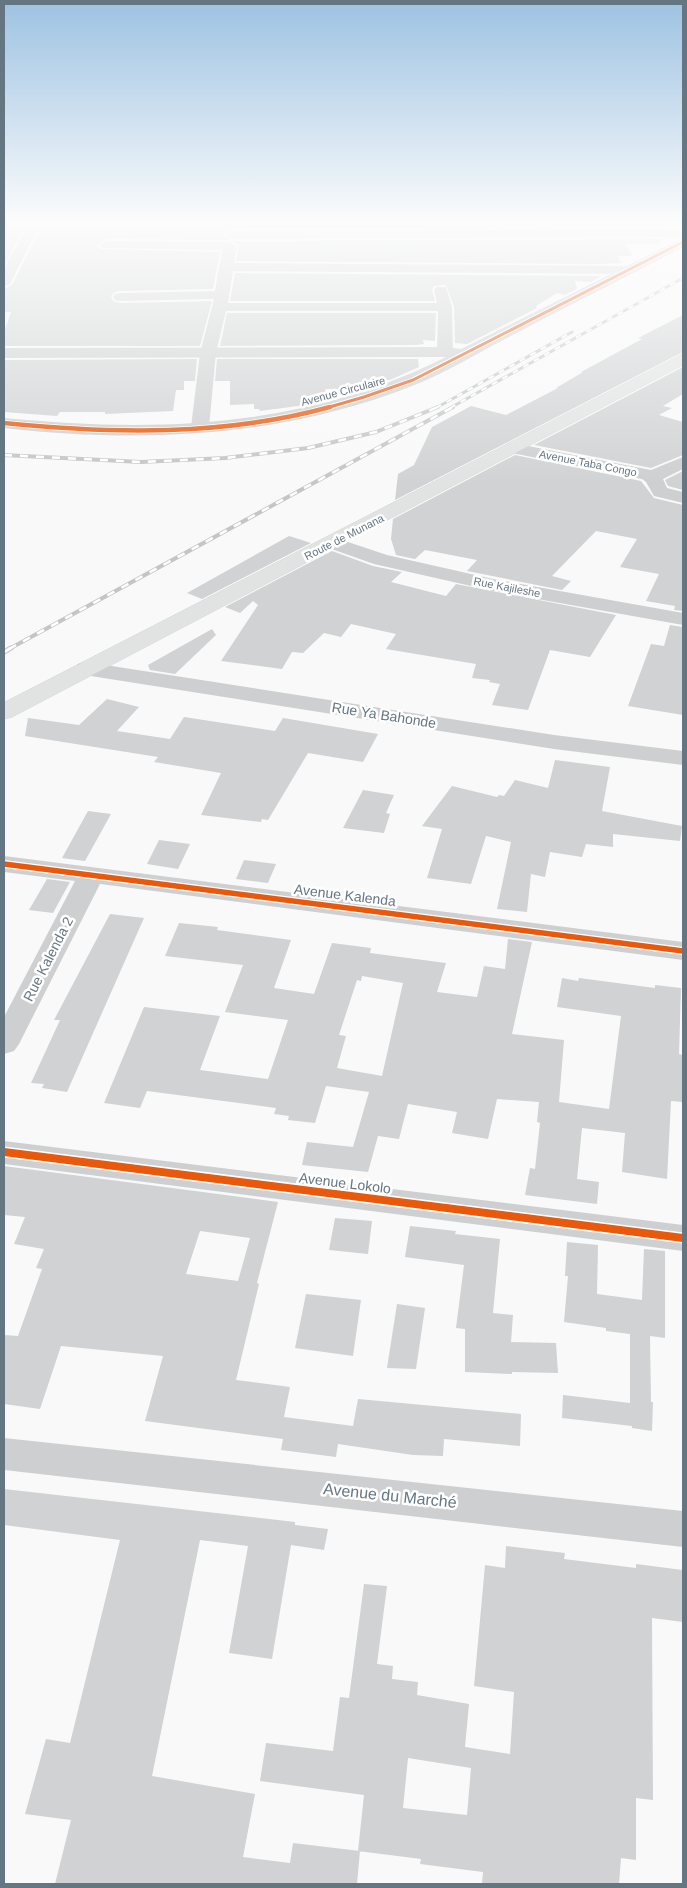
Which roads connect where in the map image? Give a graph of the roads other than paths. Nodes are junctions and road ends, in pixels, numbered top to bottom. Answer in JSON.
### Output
{"nodes":[{"id":1,"x":219,"y":309,"type":"edge"},
{"id":2,"x":445,"y":309,"type":"edge"},
{"id":3,"x":550,"y":309,"type":"edge"},
{"id":4,"x":444,"y":352,"type":"junction"},
{"id":5,"x":4,"y":353,"type":"edge"},
{"id":6,"x":208,"y":353,"type":"junction"},
{"id":7,"x":463,"y":354,"type":"junction"},
{"id":8,"x":683,"y":360,"type":"edge"},
{"id":9,"x":4,"y":423,"type":"edge"},
{"id":10,"x":200,"y":427,"type":"junction"},
{"id":11,"x":513,"y":448,"type":"junction"},
{"id":12,"x":683,"y":462,"type":"edge"},
{"id":13,"x":652,"y":477,"type":"junction"},
{"id":14,"x":683,"y":498,"type":"edge"},
{"id":15,"x":333,"y":543,"type":"junction"},
{"id":16,"x":683,"y":619,"type":"edge"},
{"id":17,"x":86,"y":669,"type":"junction"},
{"id":18,"x":4,"y":712,"type":"edge"},
{"id":19,"x":683,"y":758,"type":"edge"},
{"id":20,"x":4,"y":864,"type":"edge"},
{"id":21,"x":92,"y":874,"type":"junction"},
{"id":22,"x":683,"y":951,"type":"edge"},
{"id":23,"x":4,"y":1044,"type":"edge"},
{"id":24,"x":4,"y":1152,"type":"edge"},
{"id":25,"x":683,"y":1238,"type":"edge"},
{"id":26,"x":4,"y":1454,"type":"edge"},
{"id":27,"x":683,"y":1529,"type":"edge"}],
"edges":[{"from":1,"to":6,"type":"street"},
{"from":2,"to":4,"type":"street"},
{"from":3,"to":7,"type":"street","name":"Avenue Circulaire"},
{"from":4,"to":6,"type":"street"},
{"from":4,"to":7,"type":"street"},
{"from":5,"to":6,"type":"street"},
{"from":6,"to":10,"type":"street"},
{"from":7,"to":10,"type":"street","name":"Avenue Circulaire"},
{"from":8,"to":11,"type":"main road","name":"Route de Munana"},
{"from":9,"to":10,"type":"street","name":"Avenue Circulaire"},
{"from":11,"to":13,"type":"street","name":"Avenue Taba Congo"},
{"from":11,"to":15,"type":"main road","name":"Route de Munana"},
{"from":12,"to":13,"type":"street"},
{"from":13,"to":14,"type":"street","name":"Avenue Taba Congo"},
{"from":15,"to":16,"type":"street","name":"Rue Kajileshe"},
{"from":15,"to":17,"type":"main road","name":"Route de Munana"},
{"from":17,"to":18,"type":"main road","name":"Route de Munana"},
{"from":17,"to":19,"type":"street","name":"Rue Ya Bahonde"},
{"from":20,"to":21,"type":"street","name":"Avenue Kalenda"},
{"from":21,"to":22,"type":"street","name":"Avenue Kalenda"},
{"from":21,"to":23,"type":"street","name":"Rue Kalenda 2"},
{"from":24,"to":25,"type":"street","name":"Avenue Lokolo"},
{"from":26,"to":27,"type":"street","name":"Avenue du Marché"}]}
